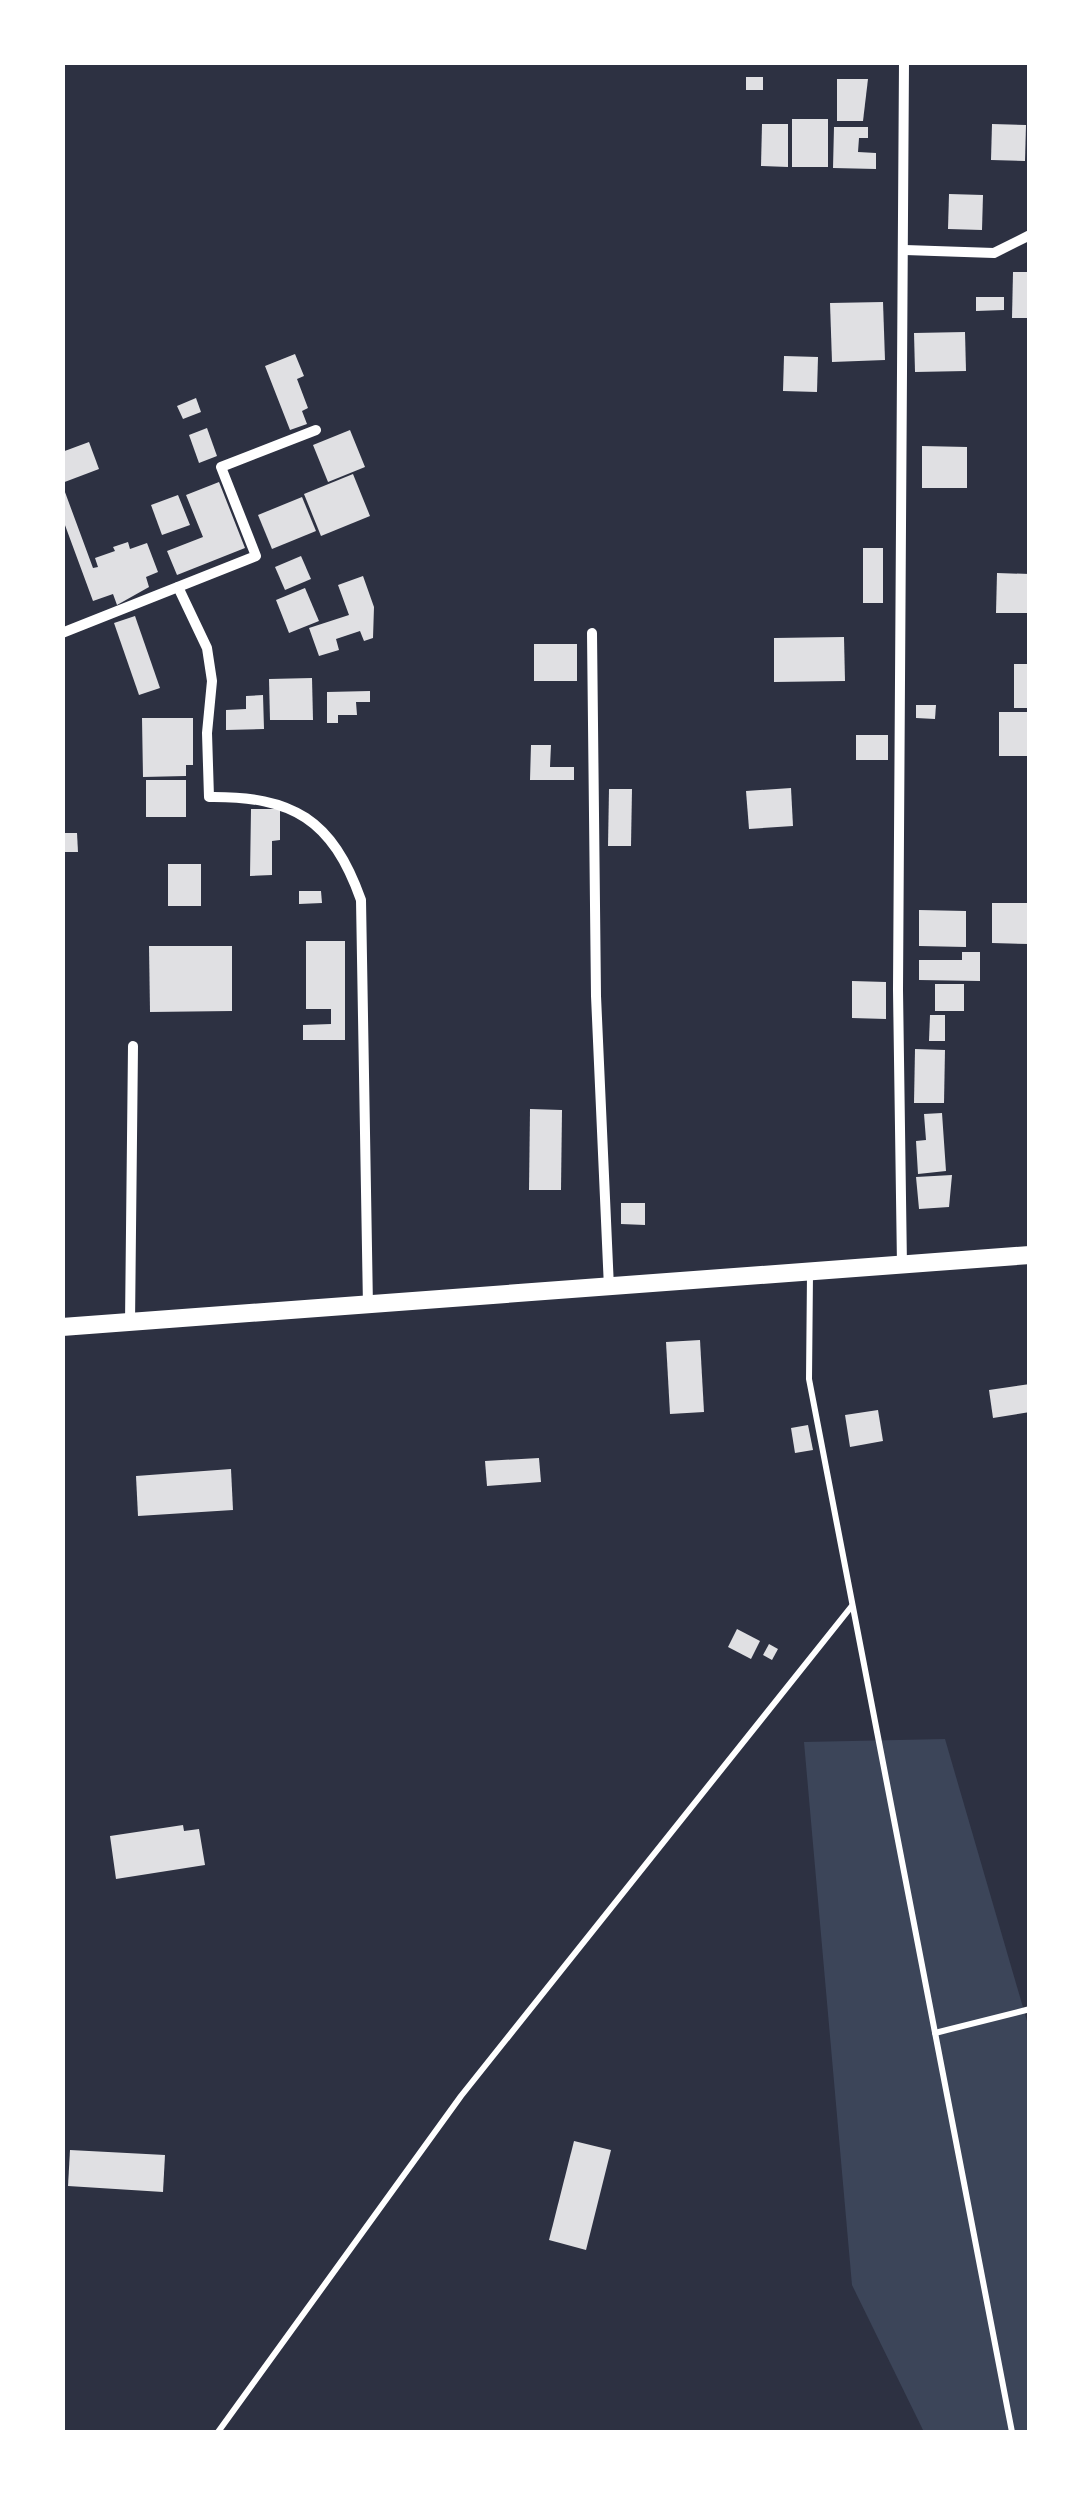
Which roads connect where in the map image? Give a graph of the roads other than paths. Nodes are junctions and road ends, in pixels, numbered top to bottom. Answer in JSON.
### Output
{"nodes":[{"id":1,"x":904,"y":62,"type":"edge"},
{"id":2,"x":1030,"y":235,"type":"edge"},
{"id":3,"x":904,"y":250,"type":"junction"},
{"id":4,"x":316,"y":430,"type":"dead end"},
{"id":5,"x":178,"y":587,"type":"junction"},
{"id":6,"x":62,"y":633,"type":"edge"},
{"id":7,"x":592,"y":633,"type":"dead end"},
{"id":8,"x":132,"y":1046,"type":"dead end"},
{"id":9,"x":1030,"y":1255,"type":"edge"},
{"id":10,"x":902,"y":1266,"type":"junction"},
{"id":11,"x":810,"y":1273,"type":"junction"},
{"id":12,"x":609,"y":1288,"type":"junction"},
{"id":13,"x":368,"y":1307,"type":"junction"},
{"id":14,"x":130,"y":1323,"type":"junction"},
{"id":15,"x":62,"y":1327,"type":"edge"},
{"id":16,"x":851,"y":1607,"type":"junction"},
{"id":17,"x":1030,"y":2009,"type":"edge"},
{"id":18,"x":935,"y":2033,"type":"junction"},
{"id":19,"x":218,"y":2432,"type":"edge"},
{"id":20,"x":1012,"y":2432,"type":"edge"}],
"edges":[{"from":1,"to":3,"type":"street"},
{"from":2,"to":3,"type":"street"},
{"from":3,"to":10,"type":"street"},
{"from":4,"to":5,"type":"street"},
{"from":5,"to":6,"type":"street"},
{"from":5,"to":13,"type":"street"},
{"from":7,"to":12,"type":"street"},
{"from":8,"to":14,"type":"street"},
{"from":9,"to":10,"type":"street"},
{"from":10,"to":11,"type":"street"},
{"from":11,"to":12,"type":"street"},
{"from":11,"to":16,"type":"lane"},
{"from":12,"to":13,"type":"street"},
{"from":13,"to":14,"type":"street"},
{"from":14,"to":15,"type":"street"},
{"from":16,"to":18,"type":"lane"},
{"from":16,"to":19,"type":"lane"},
{"from":17,"to":18,"type":"lane"},
{"from":18,"to":20,"type":"lane"}]}
